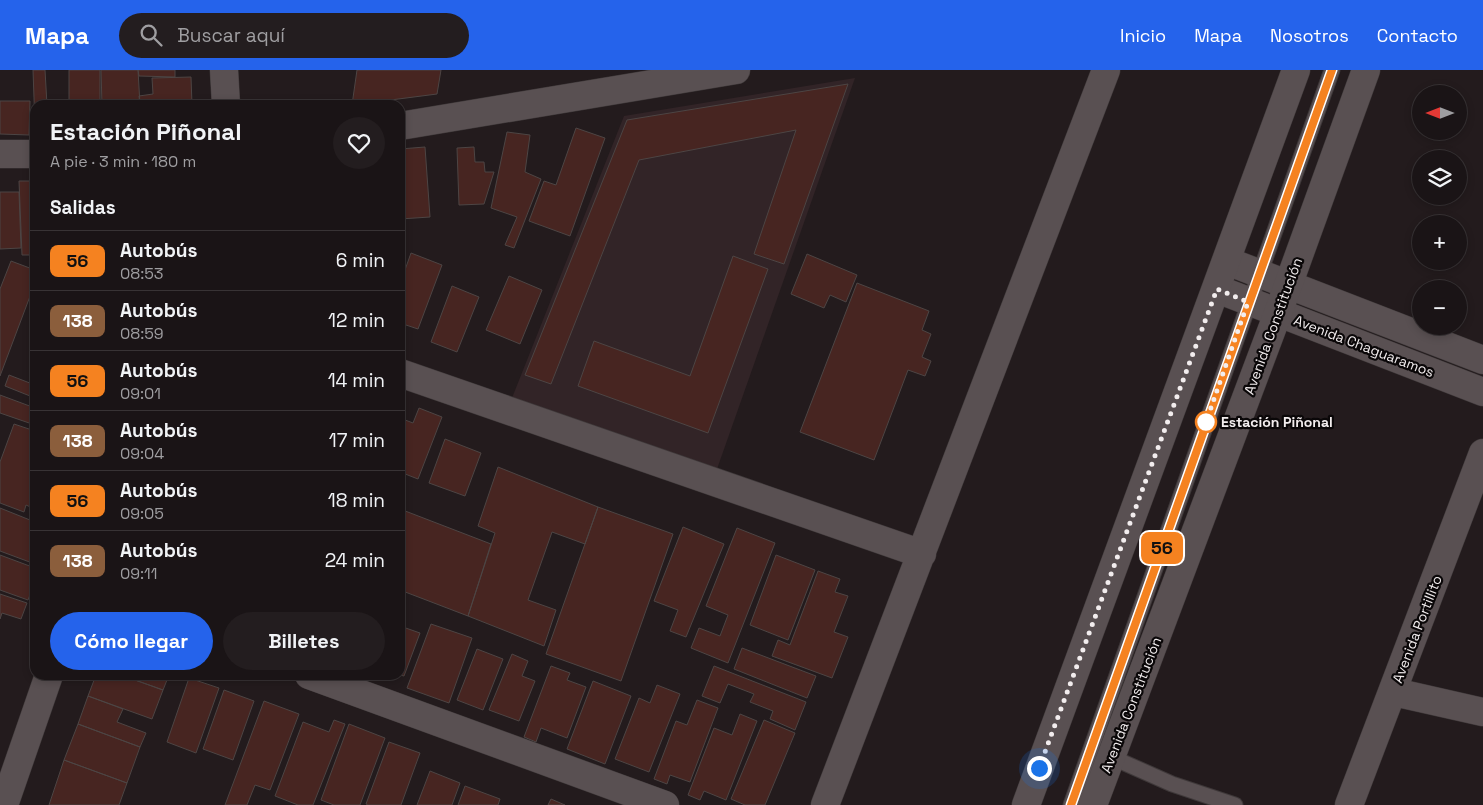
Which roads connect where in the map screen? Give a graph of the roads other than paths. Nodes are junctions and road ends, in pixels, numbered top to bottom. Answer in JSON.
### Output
{"nodes":[{"id":1,"x":224,"y":70,"type":"edge"},
{"id":2,"x":736,"y":70,"type":"edge"},
{"id":3,"x":1106,"y":70,"type":"edge"},
{"id":4,"x":1296,"y":70,"type":"edge"},
{"id":5,"x":1332,"y":70,"type":"edge"},
{"id":6,"x":1366,"y":70,"type":"edge"},
{"id":7,"x":226,"y":100,"type":"edge"},
{"id":8,"x":405,"y":125,"type":"edge"},
{"id":9,"x":0,"y":154,"type":"edge"},
{"id":10,"x":30,"y":154,"type":"edge"},
{"id":11,"x":1227,"y":261,"type":"junction"},
{"id":12,"x":1258,"y":274,"type":"junction"},
{"id":13,"x":1288,"y":285,"type":"junction"},
{"id":14,"x":1217,"y":289,"type":"junction"},
{"id":15,"x":1248,"y":302,"type":"junction"},
{"id":16,"x":1278,"y":313,"type":"junction"},
{"id":17,"x":1483,"y":360,"type":"edge"},
{"id":18,"x":405,"y":375,"type":"edge"},
{"id":19,"x":1483,"y":392,"type":"edge"},
{"id":20,"x":1483,"y":453,"type":"edge"},
{"id":21,"x":922,"y":554,"type":"junction"},
{"id":22,"x":47,"y":680,"type":"edge"},
{"id":23,"x":323,"y":680,"type":"edge"},
{"id":24,"x":1394,"y":692,"type":"junction"},
{"id":25,"x":1483,"y":712,"type":"edge"},
{"id":26,"x":1111,"y":757,"type":"junction"},
{"id":27,"x":4,"y":805,"type":"edge"},
{"id":28,"x":665,"y":805,"type":"edge"},
{"id":29,"x":825,"y":805,"type":"edge"},
{"id":30,"x":1026,"y":805,"type":"edge"},
{"id":31,"x":1071,"y":805,"type":"edge"},
{"id":32,"x":1093,"y":805,"type":"edge"},
{"id":33,"x":1235,"y":805,"type":"edge"},
{"id":34,"x":1349,"y":805,"type":"edge"}],
"edges":[{"from":1,"to":7,"type":"street"},
{"from":2,"to":8,"type":"street"},
{"from":3,"to":21,"type":"street"},
{"from":4,"to":11,"type":"street"},
{"from":5,"to":12,"type":"lane"},
{"from":6,"to":13,"type":"street","name":"Avenida Constitución"},
{"from":9,"to":10,"type":"street"},
{"from":11,"to":12,"type":"street"},
{"from":11,"to":14,"type":"street"},
{"from":12,"to":13,"type":"street"},
{"from":12,"to":15,"type":"lane"},
{"from":13,"to":16,"type":"street","name":"Avenida Constitución"},
{"from":13,"to":17,"type":"street"},
{"from":14,"to":15,"type":"street","name":"Avenida Chaguaramos"},
{"from":14,"to":30,"type":"street"},
{"from":15,"to":16,"type":"street","name":"Avenida Chaguaramos"},
{"from":15,"to":31,"type":"lane"},
{"from":16,"to":19,"type":"street","name":"Avenida Chaguaramos"},
{"from":16,"to":26,"type":"street","name":"Avenida Constitución"},
{"from":18,"to":21,"type":"street"},
{"from":20,"to":24,"type":"street","name":"Avenida Portillito"},
{"from":21,"to":29,"type":"street"},
{"from":22,"to":27,"type":"street"},
{"from":23,"to":28,"type":"street"},
{"from":24,"to":25,"type":"street"},
{"from":24,"to":34,"type":"street","name":"Avenida Portillito"},
{"from":26,"to":32,"type":"street","name":"Avenida Constitución"},
{"from":26,"to":33,"type":"lane"}]}
